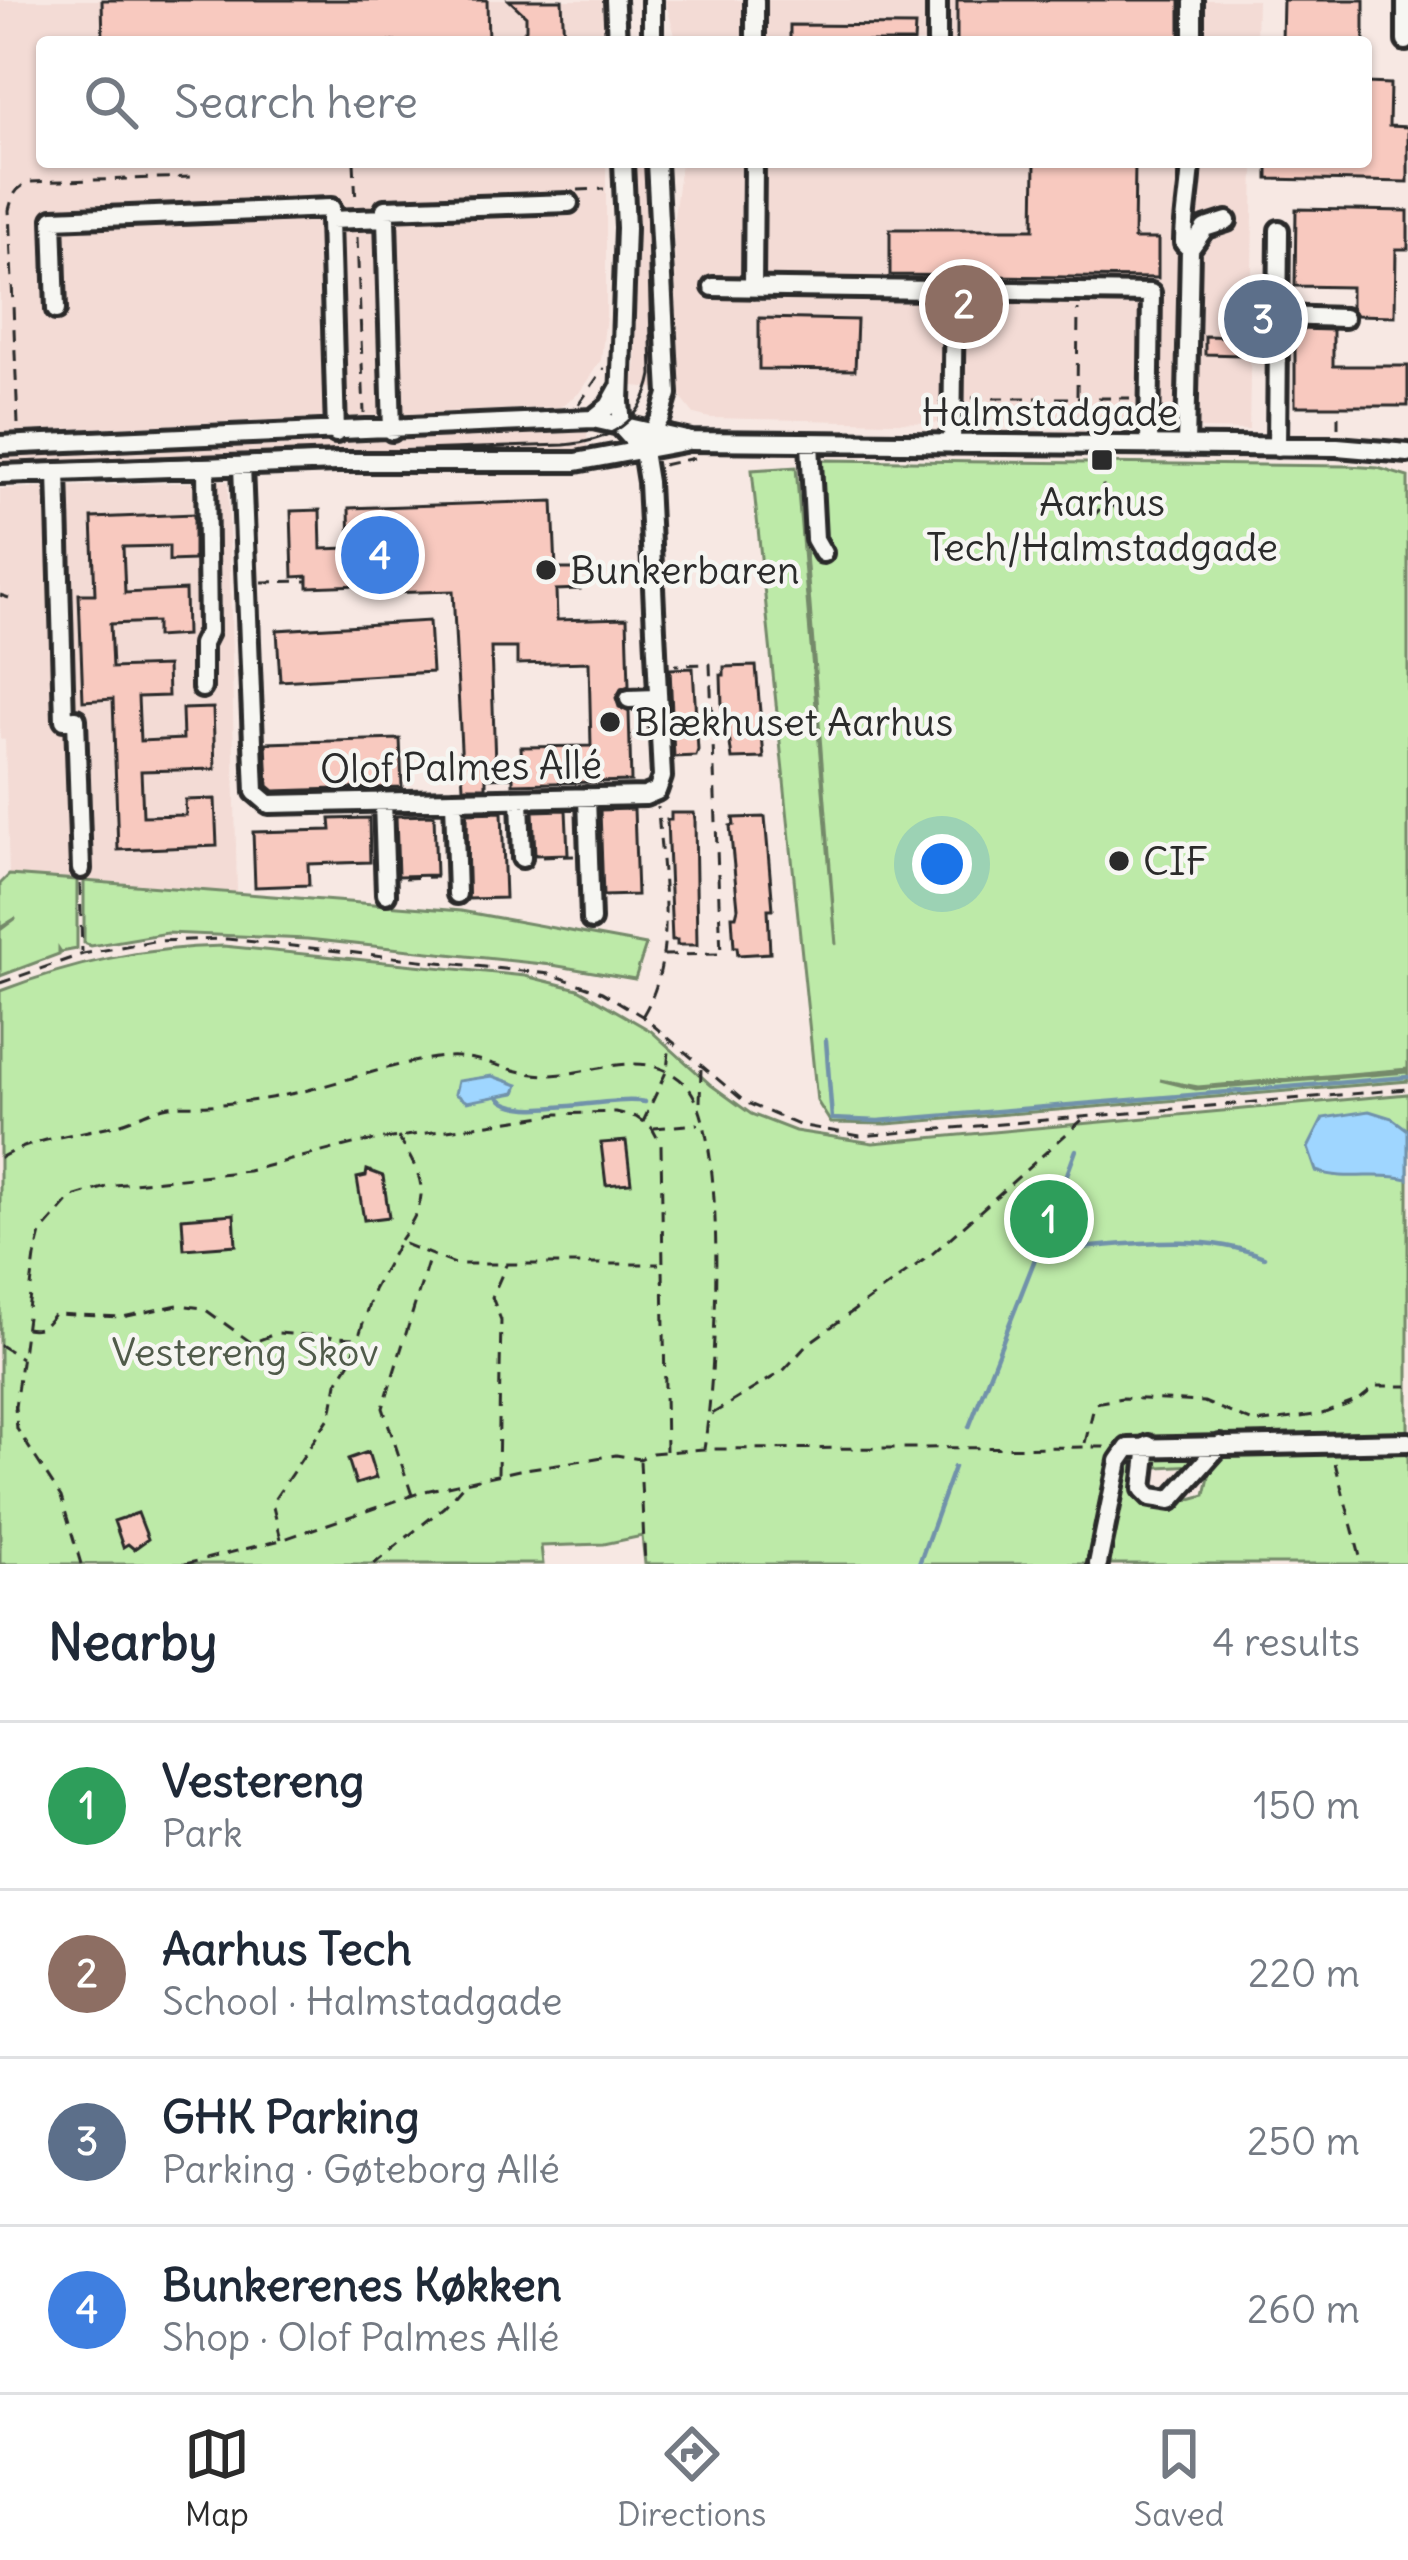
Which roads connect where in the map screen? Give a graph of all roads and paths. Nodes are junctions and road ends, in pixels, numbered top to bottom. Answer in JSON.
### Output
{"nodes":[{"id":1,"x":615,"y":0,"type":"edge"},
{"id":2,"x":652,"y":0,"type":"edge"},
{"id":3,"x":755,"y":0,"type":"edge"},
{"id":4,"x":937,"y":0,"type":"edge"},
{"id":5,"x":1193,"y":0,"type":"edge"},
{"id":6,"x":1406,"y":0,"type":"edge"},
{"id":7,"x":617,"y":36,"type":"edge"},
{"id":8,"x":652,"y":36,"type":"edge"},
{"id":9,"x":755,"y":36,"type":"edge"},
{"id":10,"x":937,"y":36,"type":"edge"},
{"id":11,"x":1192,"y":36,"type":"edge"},
{"id":12,"x":1406,"y":41,"type":"edge"},
{"id":13,"x":354,"y":168,"type":"edge"},
{"id":14,"x":623,"y":168,"type":"edge"},
{"id":15,"x":656,"y":168,"type":"edge"},
{"id":16,"x":754,"y":168,"type":"edge"},
{"id":17,"x":1191,"y":168,"type":"edge"},
{"id":18,"x":624,"y":188,"type":"junction"},
{"id":19,"x":569,"y":203,"type":"joint"},
{"id":20,"x":386,"y":218,"type":"junction"},
{"id":21,"x":357,"y":219,"type":"junction"},
{"id":22,"x":329,"y":220,"type":"junction"},
{"id":23,"x":1227,"y":221,"type":"dead end"},
{"id":24,"x":1279,"y":230,"type":"dead end"},
{"id":25,"x":1190,"y":249,"type":"junction"},
{"id":26,"x":713,"y":287,"type":"dead end"},
{"id":27,"x":753,"y":288,"type":"junction"},
{"id":28,"x":954,"y":290,"type":"junction"},
{"id":29,"x":1078,"y":292,"type":"junction"},
{"id":30,"x":56,"y":310,"type":"dead end"},
{"id":31,"x":1279,"y":316,"type":"junction"},
{"id":32,"x":1344,"y":317,"type":"dead end"},
{"id":33,"x":610,"y":356,"type":"dead end"},
{"id":34,"x":619,"y":388,"type":"junction"},
{"id":35,"x":1077,"y":398,"type":"junction"},
{"id":36,"x":1150,"y":398,"type":"junction"},
{"id":37,"x":1338,"y":406,"type":"dead end"},
{"id":38,"x":573,"y":410,"type":"dead end"},
{"id":39,"x":965,"y":411,"type":"dead end"},
{"id":40,"x":593,"y":419,"type":"junction"},
{"id":41,"x":364,"y":421,"type":"dead end"},
{"id":42,"x":622,"y":425,"type":"junction"},
{"id":43,"x":392,"y":430,"type":"junction"},
{"id":44,"x":652,"y":431,"type":"junction"},
{"id":45,"x":336,"y":433,"type":"junction"},
{"id":46,"x":691,"y":441,"type":"junction"},
{"id":47,"x":810,"y":443,"type":"junction"},
{"id":48,"x":952,"y":444,"type":"junction"},
{"id":49,"x":0,"y":445,"type":"edge"},
{"id":50,"x":1096,"y":446,"type":"junction"},
{"id":51,"x":1149,"y":446,"type":"junction"},
{"id":52,"x":1186,"y":446,"type":"junction"},
{"id":53,"x":1277,"y":447,"type":"junction"},
{"id":54,"x":1337,"y":448,"type":"junction"},
{"id":55,"x":643,"y":451,"type":"junction"},
{"id":56,"x":1408,"y":453,"type":"edge"},
{"id":57,"x":206,"y":466,"type":"junction"},
{"id":58,"x":242,"y":466,"type":"junction"},
{"id":59,"x":57,"y":472,"type":"junction"},
{"id":60,"x":0,"y":473,"type":"edge"},
{"id":61,"x":1106,"y":501,"type":"junction"},
{"id":62,"x":1126,"y":516,"type":"dead end"},
{"id":63,"x":1093,"y":518,"type":"dead end"},
{"id":64,"x":823,"y":554,"type":"dead end"},
{"id":65,"x":308,"y":581,"type":"dead end"},
{"id":66,"x":247,"y":583,"type":"junction"},
{"id":67,"x":0,"y":595,"type":"edge"},
{"id":68,"x":9,"y":598,"type":"dead end"},
{"id":69,"x":656,"y":665,"type":"junction"},
{"id":70,"x":202,"y":688,"type":"dead end"},
{"id":71,"x":658,"y":698,"type":"junction"},
{"id":72,"x":629,"y":699,"type":"dead end"},
{"id":73,"x":657,"y":791,"type":"junction"},
{"id":74,"x":587,"y":797,"type":"junction"},
{"id":75,"x":520,"y":799,"type":"junction"},
{"id":76,"x":454,"y":800,"type":"junction"},
{"id":77,"x":383,"y":802,"type":"junction"},
{"id":78,"x":589,"y":856,"type":"junction"},
{"id":79,"x":522,"y":857,"type":"joint"},
{"id":80,"x":81,"y":868,"type":"joint"},
{"id":81,"x":457,"y":885,"type":"joint"},
{"id":82,"x":385,"y":887,"type":"joint"},
{"id":83,"x":591,"y":920,"type":"dead end"},
{"id":84,"x":82,"y":954,"type":"junction"},
{"id":85,"x":664,"y":955,"type":"junction"},
{"id":86,"x":0,"y":983,"type":"edge"},
{"id":87,"x":642,"y":1016,"type":"junction"},
{"id":88,"x":670,"y":1040,"type":"junction"},
{"id":89,"x":700,"y":1067,"type":"junction"},
{"id":90,"x":667,"y":1070,"type":"junction"},
{"id":91,"x":1408,"y":1089,"type":"edge"},
{"id":92,"x":700,"y":1102,"type":"junction"},
{"id":93,"x":1084,"y":1117,"type":"junction"},
{"id":94,"x":644,"y":1122,"type":"junction"},
{"id":95,"x":702,"y":1124,"type":"junction"},
{"id":96,"x":652,"y":1128,"type":"junction"},
{"id":97,"x":398,"y":1137,"type":"junction"},
{"id":98,"x":0,"y":1158,"type":"edge"},
{"id":99,"x":399,"y":1242,"type":"junction"},
{"id":100,"x":429,"y":1257,"type":"junction"},
{"id":101,"x":506,"y":1264,"type":"junction"},
{"id":102,"x":662,"y":1264,"type":"junction"},
{"id":103,"x":26,"y":1328,"type":"junction"},
{"id":104,"x":356,"y":1338,"type":"junction"},
{"id":105,"x":0,"y":1345,"type":"edge"},
{"id":106,"x":22,"y":1359,"type":"junction"},
{"id":107,"x":1408,"y":1386,"type":"edge"},
{"id":108,"x":710,"y":1416,"type":"junction"},
{"id":109,"x":1408,"y":1442,"type":"edge"},
{"id":110,"x":1334,"y":1443,"type":"junction"},
{"id":111,"x":1084,"y":1445,"type":"junction"},
{"id":112,"x":1148,"y":1445,"type":"junction"},
{"id":113,"x":1220,"y":1445,"type":"junction"},
{"id":114,"x":1128,"y":1448,"type":"junction"},
{"id":115,"x":704,"y":1449,"type":"junction"},
{"id":116,"x":666,"y":1451,"type":"junction"},
{"id":117,"x":640,"y":1459,"type":"junction"},
{"id":118,"x":498,"y":1475,"type":"junction"},
{"id":119,"x":464,"y":1484,"type":"junction"},
{"id":120,"x":412,"y":1495,"type":"junction"},
{"id":121,"x":281,"y":1540,"type":"junction"},
{"id":122,"x":81,"y":1564,"type":"edge"},
{"id":123,"x":185,"y":1564,"type":"edge"},
{"id":124,"x":374,"y":1564,"type":"edge"},
{"id":125,"x":645,"y":1564,"type":"edge"},
{"id":126,"x":1098,"y":1564,"type":"edge"},
{"id":127,"x":1362,"y":1564,"type":"edge"}],
"edges":[{"from":1,"to":7,"type":"street"},
{"from":2,"to":8,"type":"street"},
{"from":3,"to":9,"type":"street"},
{"from":4,"to":10,"type":"street"},
{"from":5,"to":11,"type":"street"},
{"from":6,"to":12,"type":"street"},
{"from":13,"to":21,"type":"path"},
{"from":14,"to":18,"type":"street"},
{"from":15,"to":44,"type":"street"},
{"from":16,"to":27,"type":"street"},
{"from":17,"to":25,"type":"street"},
{"from":18,"to":19,"type":"path"},
{"from":18,"to":34,"type":"street"},
{"from":19,"to":20,"type":"street"},
{"from":20,"to":21,"type":"street"},
{"from":20,"to":43,"type":"street"},
{"from":21,"to":22,"type":"street"},
{"from":21,"to":41,"type":"path"},
{"from":22,"to":30,"type":"street"},
{"from":22,"to":45,"type":"street"},
{"from":23,"to":25,"type":"street"},
{"from":24,"to":31,"type":"street"},
{"from":25,"to":52,"type":"street"},
{"from":26,"to":27,"type":"street"},
{"from":27,"to":28,"type":"street"},
{"from":28,"to":29,"type":"street"},
{"from":28,"to":48,"type":"street"},
{"from":29,"to":35,"type":"path"},
{"from":29,"to":36,"type":"street"},
{"from":31,"to":32,"type":"street"},
{"from":31,"to":53,"type":"street"},
{"from":33,"to":38,"type":"path"},
{"from":34,"to":40,"type":"street"},
{"from":34,"to":42,"type":"street"},
{"from":35,"to":36,"type":"path"},
{"from":35,"to":39,"type":"path"},
{"from":36,"to":51,"type":"street"},
{"from":37,"to":54,"type":"path"},
{"from":40,"to":42,"type":"street","name":"Halmstadgade"},
{"from":40,"to":43,"type":"street"},
{"from":42,"to":44,"type":"street","name":"Halmstadgade"},
{"from":42,"to":55,"type":"street"},
{"from":43,"to":45,"type":"street"},
{"from":44,"to":46,"type":"street","name":"Halmstadgade"},
{"from":44,"to":55,"type":"street"},
{"from":45,"to":49,"type":"street"},
{"from":46,"to":47,"type":"street","name":"Halmstadgade"},
{"from":46,"to":55,"type":"street","name":"Halmstadgade"},
{"from":47,"to":48,"type":"street","name":"Halmstadgade"},
{"from":47,"to":64,"type":"street"},
{"from":48,"to":50,"type":"street","name":"Halmstadgade"},
{"from":50,"to":51,"type":"street","name":"Halmstadgade"},
{"from":50,"to":61,"type":"path"},
{"from":51,"to":52,"type":"street","name":"Halmstadgade"},
{"from":52,"to":53,"type":"street","name":"Halmstadgade"},
{"from":53,"to":54,"type":"street","name":"Halmstadgade"},
{"from":54,"to":56,"type":"street","name":"Halmstadgade"},
{"from":55,"to":58,"type":"street"},
{"from":55,"to":69,"type":"street","name":"Olof Palmes Allé"},
{"from":57,"to":58,"type":"street"},
{"from":57,"to":59,"type":"street"},
{"from":57,"to":70,"type":"street"},
{"from":58,"to":66,"type":"street","name":"Olof Palmes Allé"},
{"from":59,"to":60,"type":"street"},
{"from":59,"to":80,"type":"street"},
{"from":61,"to":62,"type":"path"},
{"from":61,"to":63,"type":"path"},
{"from":65,"to":66,"type":"path"},
{"from":66,"to":77,"type":"street","name":"Olof Palmes Allé"},
{"from":67,"to":68,"type":"path"},
{"from":69,"to":71,"type":"street","name":"Olof Palmes Allé"},
{"from":69,"to":85,"type":"path"},
{"from":71,"to":72,"type":"street"},
{"from":71,"to":73,"type":"street","name":"Olof Palmes Allé"},
{"from":73,"to":74,"type":"street","name":"Olof Palmes Allé"},
{"from":73,"to":85,"type":"path"},
{"from":74,"to":75,"type":"street","name":"Olof Palmes Allé"},
{"from":74,"to":78,"type":"street"},
{"from":75,"to":76,"type":"street","name":"Olof Palmes Allé"},
{"from":75,"to":79,"type":"street"},
{"from":76,"to":77,"type":"street","name":"Olof Palmes Allé"},
{"from":76,"to":81,"type":"street"},
{"from":77,"to":82,"type":"street"},
{"from":78,"to":79,"type":"path"},
{"from":78,"to":83,"type":"street"},
{"from":80,"to":84,"type":"path"},
{"from":81,"to":82,"type":"path"},
{"from":84,"to":86,"type":"path"},
{"from":84,"to":87,"type":"path"},
{"from":85,"to":87,"type":"path"},
{"from":87,"to":88,"type":"path"},
{"from":88,"to":89,"type":"path"},
{"from":88,"to":90,"type":"path"},
{"from":89,"to":92,"type":"path"},
{"from":89,"to":93,"type":"path"},
{"from":90,"to":92,"type":"path"},
{"from":90,"to":94,"type":"path"},
{"from":90,"to":98,"type":"path"},
{"from":91,"to":93,"type":"path"},
{"from":92,"to":95,"type":"path"},
{"from":93,"to":108,"type":"path"},
{"from":94,"to":96,"type":"path"},
{"from":94,"to":97,"type":"path"},
{"from":95,"to":96,"type":"path"},
{"from":95,"to":108,"type":"path"},
{"from":96,"to":102,"type":"path"},
{"from":97,"to":99,"type":"path"},
{"from":97,"to":103,"type":"path"},
{"from":99,"to":100,"type":"path"},
{"from":99,"to":104,"type":"path"},
{"from":100,"to":101,"type":"path"},
{"from":100,"to":120,"type":"path"},
{"from":101,"to":102,"type":"path"},
{"from":101,"to":118,"type":"path"},
{"from":102,"to":116,"type":"path"},
{"from":103,"to":104,"type":"path"},
{"from":103,"to":106,"type":"path"},
{"from":104,"to":121,"type":"path"},
{"from":105,"to":106,"type":"path"},
{"from":106,"to":122,"type":"path"},
{"from":107,"to":111,"type":"path"},
{"from":108,"to":115,"type":"path"},
{"from":109,"to":110,"type":"street"},
{"from":110,"to":113,"type":"street"},
{"from":110,"to":127,"type":"path"},
{"from":111,"to":114,"type":"path"},
{"from":111,"to":115,"type":"path"},
{"from":112,"to":113,"type":"street"},
{"from":112,"to":113,"type":"street"},
{"from":112,"to":114,"type":"street"},
{"from":114,"to":126,"type":"street"},
{"from":115,"to":116,"type":"path"},
{"from":116,"to":117,"type":"path"},
{"from":117,"to":118,"type":"path"},
{"from":117,"to":125,"type":"path"},
{"from":118,"to":119,"type":"path"},
{"from":119,"to":120,"type":"path"},
{"from":119,"to":124,"type":"path"},
{"from":120,"to":121,"type":"path"},
{"from":121,"to":123,"type":"path"}]}
